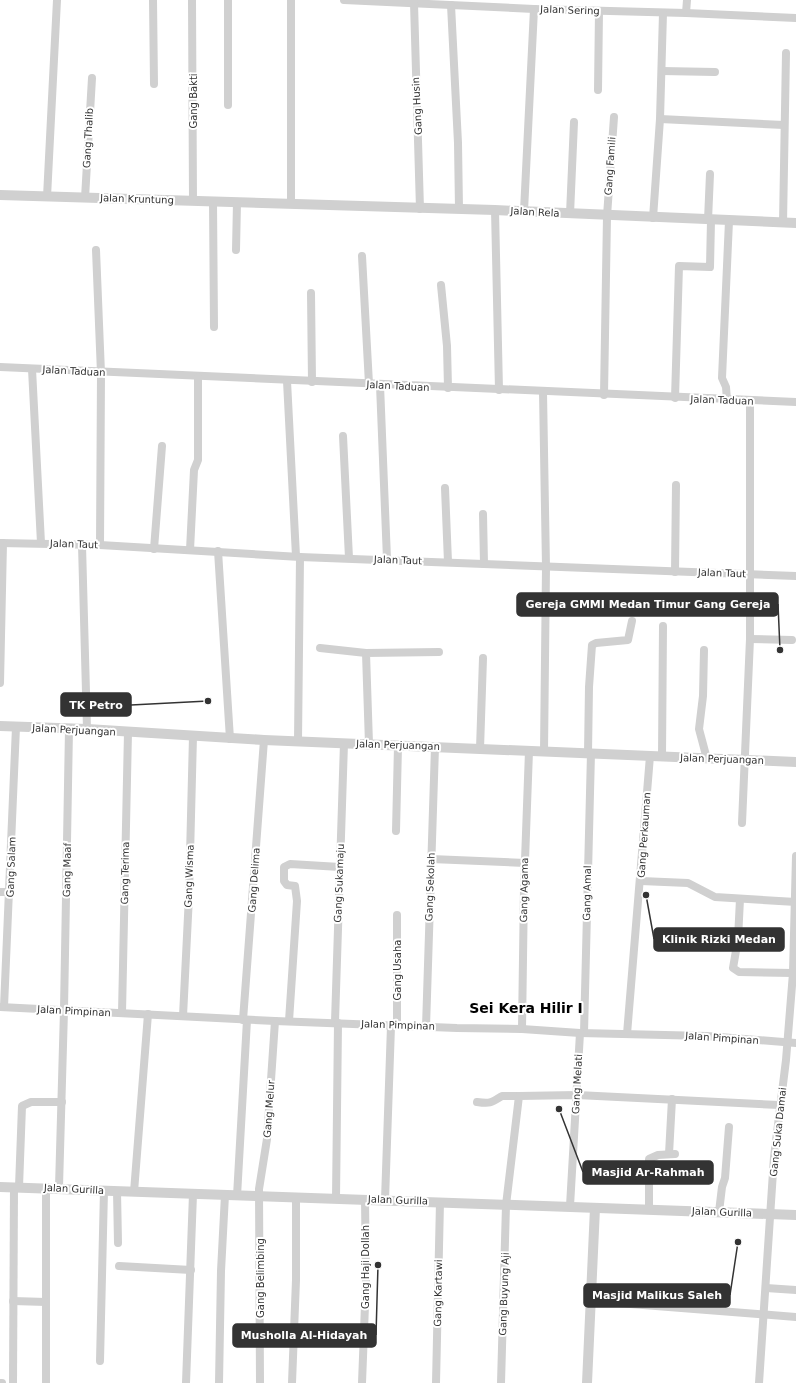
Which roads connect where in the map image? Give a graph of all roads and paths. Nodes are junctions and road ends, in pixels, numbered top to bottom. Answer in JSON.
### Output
{"nodes":[{"id":1,"x":57,"y":0,"type":"edge"},
{"id":2,"x":153,"y":0,"type":"edge"},
{"id":3,"x":192,"y":0,"type":"edge"},
{"id":4,"x":228,"y":0,"type":"edge"},
{"id":5,"x":291,"y":0,"type":"edge"},
{"id":6,"x":344,"y":0,"type":"edge"},
{"id":7,"x":687,"y":0,"type":"edge"},
{"id":8,"x":414,"y":3,"type":"junction"},
{"id":9,"x":451,"y":5,"type":"junction"},
{"id":10,"x":534,"y":9,"type":"junction"},
{"id":11,"x":599,"y":11,"type":"junction"},
{"id":12,"x":663,"y":13,"type":"junction"},
{"id":13,"x":686,"y":13,"type":"junction"},
{"id":14,"x":796,"y":18,"type":"edge"},
{"id":15,"x":786,"y":53,"type":"dead end"},
{"id":16,"x":662,"y":71,"type":"junction"},
{"id":17,"x":715,"y":72,"type":"dead end"},
{"id":18,"x":92,"y":78,"type":"dead end"},
{"id":19,"x":154,"y":84,"type":"dead end"},
{"id":20,"x":598,"y":90,"type":"dead end"},
{"id":21,"x":228,"y":105,"type":"dead end"},
{"id":22,"x":614,"y":116,"type":"dead end"},
{"id":23,"x":660,"y":119,"type":"junction"},
{"id":24,"x":574,"y":122,"type":"dead end"},
{"id":25,"x":784,"y":125,"type":"junction"},
{"id":26,"x":710,"y":174,"type":"dead end"},
{"id":27,"x":0,"y":195,"type":"edge"},
{"id":28,"x":47,"y":197,"type":"junction"},
{"id":29,"x":85,"y":198,"type":"junction"},
{"id":30,"x":193,"y":201,"type":"junction"},
{"id":31,"x":213,"y":202,"type":"junction"},
{"id":32,"x":237,"y":202,"type":"junction"},
{"id":33,"x":275,"y":203,"type":"joint"},
{"id":34,"x":291,"y":204,"type":"junction"},
{"id":35,"x":420,"y":209,"type":"junction"},
{"id":36,"x":458,"y":209,"type":"junction"},
{"id":37,"x":495,"y":210,"type":"junction"},
{"id":38,"x":524,"y":211,"type":"junction"},
{"id":39,"x":570,"y":214,"type":"junction"},
{"id":40,"x":607,"y":216,"type":"junction"},
{"id":41,"x":653,"y":218,"type":"junction"},
{"id":42,"x":709,"y":220,"type":"junction"},
{"id":43,"x":729,"y":221,"type":"junction"},
{"id":44,"x":783,"y":223,"type":"junction"},
{"id":45,"x":796,"y":223,"type":"edge"},
{"id":46,"x":96,"y":250,"type":"dead end"},
{"id":47,"x":236,"y":250,"type":"dead end"},
{"id":48,"x":362,"y":256,"type":"dead end"},
{"id":49,"x":441,"y":285,"type":"dead end"},
{"id":50,"x":311,"y":293,"type":"dead end"},
{"id":51,"x":214,"y":327,"type":"dead end"},
{"id":52,"x":0,"y":367,"type":"edge"},
{"id":53,"x":32,"y":368,"type":"junction"},
{"id":54,"x":101,"y":373,"type":"junction"},
{"id":55,"x":198,"y":377,"type":"junction"},
{"id":56,"x":287,"y":381,"type":"junction"},
{"id":57,"x":312,"y":382,"type":"junction"},
{"id":58,"x":369,"y":384,"type":"junction"},
{"id":59,"x":380,"y":385,"type":"junction"},
{"id":60,"x":448,"y":388,"type":"junction"},
{"id":61,"x":499,"y":390,"type":"junction"},
{"id":62,"x":543,"y":392,"type":"junction"},
{"id":63,"x":604,"y":395,"type":"junction"},
{"id":64,"x":675,"y":398,"type":"junction"},
{"id":65,"x":727,"y":400,"type":"junction"},
{"id":66,"x":750,"y":401,"type":"junction"},
{"id":67,"x":796,"y":402,"type":"edge"},
{"id":68,"x":343,"y":436,"type":"dead end"},
{"id":69,"x":162,"y":446,"type":"dead end"},
{"id":70,"x":676,"y":484,"type":"dead end"},
{"id":71,"x":445,"y":488,"type":"dead end"},
{"id":72,"x":483,"y":514,"type":"dead end"},
{"id":73,"x":1,"y":543,"type":"edge"},
{"id":74,"x":41,"y":543,"type":"junction"},
{"id":75,"x":82,"y":545,"type":"junction"},
{"id":76,"x":100,"y":545,"type":"junction"},
{"id":77,"x":154,"y":549,"type":"junction"},
{"id":78,"x":190,"y":550,"type":"junction"},
{"id":79,"x":218,"y":551,"type":"junction"},
{"id":80,"x":298,"y":556,"type":"junction"},
{"id":81,"x":349,"y":558,"type":"junction"},
{"id":82,"x":387,"y":559,"type":"junction"},
{"id":83,"x":448,"y":562,"type":"junction"},
{"id":84,"x":484,"y":564,"type":"junction"},
{"id":85,"x":546,"y":568,"type":"junction"},
{"id":86,"x":675,"y":572,"type":"junction"},
{"id":87,"x":751,"y":574,"type":"junction"},
{"id":88,"x":796,"y":576,"type":"edge"},
{"id":89,"x":632,"y":621,"type":"dead end"},
{"id":90,"x":663,"y":626,"type":"dead end"},
{"id":91,"x":750,"y":639,"type":"junction"},
{"id":92,"x":792,"y":640,"type":"dead end"},
{"id":93,"x":320,"y":648,"type":"dead end"},
{"id":94,"x":704,"y":650,"type":"dead end"},
{"id":95,"x":439,"y":652,"type":"dead end"},
{"id":96,"x":366,"y":653,"type":"junction"},
{"id":97,"x":482,"y":658,"type":"dead end"},
{"id":98,"x":0,"y":684,"type":"edge"},
{"id":99,"x":0,"y":726,"type":"edge"},
{"id":100,"x":16,"y":727,"type":"junction"},
{"id":101,"x":69,"y":729,"type":"junction"},
{"id":102,"x":87,"y":729,"type":"junction"},
{"id":103,"x":128,"y":732,"type":"junction"},
{"id":104,"x":193,"y":736,"type":"junction"},
{"id":105,"x":230,"y":738,"type":"junction"},
{"id":106,"x":264,"y":740,"type":"junction"},
{"id":107,"x":298,"y":741,"type":"junction"},
{"id":108,"x":344,"y":743,"type":"junction"},
{"id":109,"x":369,"y":744,"type":"junction"},
{"id":110,"x":398,"y":746,"type":"junction"},
{"id":111,"x":434,"y":747,"type":"junction"},
{"id":112,"x":480,"y":749,"type":"junction"},
{"id":113,"x":529,"y":751,"type":"junction"},
{"id":114,"x":544,"y":752,"type":"junction"},
{"id":115,"x":590,"y":753,"type":"junction"},
{"id":116,"x":650,"y":756,"type":"junction"},
{"id":117,"x":662,"y":756,"type":"junction"},
{"id":118,"x":707,"y":759,"type":"junction"},
{"id":119,"x":745,"y":760,"type":"junction"},
{"id":120,"x":796,"y":762,"type":"edge"},
{"id":121,"x":742,"y":823,"type":"dead end"},
{"id":122,"x":396,"y":831,"type":"dead end"},
{"id":123,"x":796,"y":856,"type":"edge"},
{"id":124,"x":431,"y":860,"type":"junction"},
{"id":125,"x":525,"y":862,"type":"junction"},
{"id":126,"x":340,"y":866,"type":"junction"},
{"id":127,"x":640,"y":881,"type":"junction"},
{"id":128,"x":0,"y":892,"type":"edge"},
{"id":129,"x":10,"y":892,"type":"junction"},
{"id":130,"x":740,"y":899,"type":"junction"},
{"id":131,"x":795,"y":902,"type":"edge"},
{"id":132,"x":397,"y":915,"type":"dead end"},
{"id":133,"x":793,"y":973,"type":"junction"},
{"id":134,"x":2,"y":1007,"type":"edge"},
{"id":135,"x":64,"y":1010,"type":"junction"},
{"id":136,"x":122,"y":1013,"type":"junction"},
{"id":137,"x":148,"y":1014,"type":"junction"},
{"id":138,"x":183,"y":1016,"type":"junction"},
{"id":139,"x":245,"y":1020,"type":"junction"},
{"id":140,"x":275,"y":1021,"type":"junction"},
{"id":141,"x":289,"y":1021,"type":"junction"},
{"id":142,"x":337,"y":1023,"type":"junction"},
{"id":143,"x":394,"y":1026,"type":"junction"},
{"id":144,"x":426,"y":1027,"type":"junction"},
{"id":145,"x":522,"y":1029,"type":"junction"},
{"id":146,"x":582,"y":1033,"type":"junction"},
{"id":147,"x":627,"y":1034,"type":"junction"},
{"id":148,"x":790,"y":1045,"type":"edge"},
{"id":149,"x":576,"y":1095,"type":"junction"},
{"id":150,"x":519,"y":1096,"type":"junction"},
{"id":151,"x":672,"y":1100,"type":"junction"},
{"id":152,"x":62,"y":1102,"type":"junction"},
{"id":153,"x":477,"y":1102,"type":"dead end"},
{"id":154,"x":780,"y":1105,"type":"junction"},
{"id":155,"x":729,"y":1127,"type":"dead end"},
{"id":156,"x":0,"y":1187,"type":"edge"},
{"id":157,"x":16,"y":1187,"type":"junction"},
{"id":158,"x":46,"y":1187,"type":"junction"},
{"id":159,"x":59,"y":1187,"type":"junction"},
{"id":160,"x":104,"y":1190,"type":"junction"},
{"id":161,"x":117,"y":1191,"type":"junction"},
{"id":162,"x":134,"y":1192,"type":"junction"},
{"id":163,"x":193,"y":1194,"type":"junction"},
{"id":164,"x":225,"y":1195,"type":"junction"},
{"id":165,"x":237,"y":1196,"type":"junction"},
{"id":166,"x":260,"y":1196,"type":"junction"},
{"id":167,"x":296,"y":1197,"type":"junction"},
{"id":168,"x":336,"y":1198,"type":"junction"},
{"id":169,"x":365,"y":1199,"type":"junction"},
{"id":170,"x":384,"y":1200,"type":"junction"},
{"id":171,"x":440,"y":1202,"type":"junction"},
{"id":172,"x":506,"y":1205,"type":"junction"},
{"id":173,"x":570,"y":1206,"type":"junction"},
{"id":174,"x":595,"y":1208,"type":"junction"},
{"id":175,"x":649,"y":1210,"type":"junction"},
{"id":176,"x":720,"y":1212,"type":"junction"},
{"id":177,"x":771,"y":1214,"type":"junction"},
{"id":178,"x":796,"y":1215,"type":"edge"},
{"id":179,"x":118,"y":1243,"type":"dead end"},
{"id":180,"x":119,"y":1266,"type":"dead end"},
{"id":181,"x":191,"y":1270,"type":"junction"},
{"id":182,"x":766,"y":1288,"type":"junction"},
{"id":183,"x":796,"y":1290,"type":"edge"},
{"id":184,"x":13,"y":1301,"type":"junction"},
{"id":185,"x":592,"y":1301,"type":"junction"},
{"id":186,"x":46,"y":1302,"type":"junction"},
{"id":187,"x":764,"y":1315,"type":"junction"},
{"id":188,"x":796,"y":1317,"type":"edge"},
{"id":189,"x":100,"y":1362,"type":"dead end"},
{"id":190,"x":12,"y":1383,"type":"edge"},
{"id":191,"x":46,"y":1383,"type":"edge"},
{"id":192,"x":186,"y":1383,"type":"edge"},
{"id":193,"x":219,"y":1383,"type":"edge"},
{"id":194,"x":260,"y":1383,"type":"edge"},
{"id":195,"x":292,"y":1383,"type":"edge"},
{"id":196,"x":362,"y":1383,"type":"edge"},
{"id":197,"x":436,"y":1383,"type":"edge"},
{"id":198,"x":501,"y":1383,"type":"edge"},
{"id":199,"x":587,"y":1383,"type":"edge"},
{"id":200,"x":758,"y":1383,"type":"edge"}],
"edges":[{"from":1,"to":28,"type":"street"},
{"from":2,"to":19,"type":"street"},
{"from":3,"to":30,"type":"street","name":"Gang Bakti"},
{"from":4,"to":21,"type":"street"},
{"from":5,"to":34,"type":"street"},
{"from":6,"to":8,"type":"street","name":"Jalan Sering"},
{"from":7,"to":13,"type":"street"},
{"from":8,"to":9,"type":"street","name":"Jalan Sering"},
{"from":8,"to":35,"type":"street","name":"Gang Husin"},
{"from":9,"to":10,"type":"street","name":"Jalan Sering"},
{"from":9,"to":36,"type":"street"},
{"from":10,"to":11,"type":"street","name":"Jalan Sering"},
{"from":10,"to":38,"type":"street"},
{"from":11,"to":12,"type":"street","name":"Jalan Sering"},
{"from":11,"to":20,"type":"street"},
{"from":12,"to":13,"type":"street","name":"Jalan Sering"},
{"from":12,"to":16,"type":"street"},
{"from":13,"to":14,"type":"street","name":"Jalan Sering"},
{"from":15,"to":25,"type":"street"},
{"from":16,"to":17,"type":"street"},
{"from":16,"to":23,"type":"street"},
{"from":18,"to":29,"type":"street","name":"Gang Thalib"},
{"from":22,"to":40,"type":"street","name":"Gang Famili"},
{"from":23,"to":25,"type":"street"},
{"from":23,"to":41,"type":"street"},
{"from":24,"to":39,"type":"street"},
{"from":25,"to":44,"type":"street"},
{"from":26,"to":42,"type":"street"},
{"from":27,"to":28,"type":"street","name":"Jalan Kruntung"},
{"from":28,"to":29,"type":"street","name":"Jalan Kruntung"},
{"from":29,"to":30,"type":"street","name":"Jalan Kruntung"},
{"from":30,"to":31,"type":"street","name":"Jalan Kruntung"},
{"from":31,"to":32,"type":"street","name":"Jalan Kruntung"},
{"from":31,"to":51,"type":"street"},
{"from":32,"to":33,"type":"street","name":"Jalan Kruntung"},
{"from":32,"to":47,"type":"street"},
{"from":33,"to":34,"type":"street","name":"Jalan Rela"},
{"from":34,"to":35,"type":"street","name":"Jalan Rela"},
{"from":35,"to":36,"type":"street","name":"Jalan Rela"},
{"from":36,"to":37,"type":"street","name":"Jalan Rela"},
{"from":37,"to":38,"type":"street","name":"Jalan Rela"},
{"from":37,"to":61,"type":"street"},
{"from":38,"to":39,"type":"street","name":"Jalan Rela"},
{"from":39,"to":40,"type":"street","name":"Jalan Rela"},
{"from":40,"to":41,"type":"street","name":"Jalan Rela"},
{"from":40,"to":63,"type":"street","name":"Gang Famili"},
{"from":41,"to":42,"type":"street","name":"Jalan Rela"},
{"from":42,"to":43,"type":"street","name":"Jalan Rela"},
{"from":42,"to":64,"type":"street"},
{"from":43,"to":44,"type":"street","name":"Jalan Rela"},
{"from":43,"to":65,"type":"street"},
{"from":44,"to":45,"type":"street","name":"Jalan Rela"},
{"from":46,"to":54,"type":"street"},
{"from":48,"to":58,"type":"street"},
{"from":49,"to":60,"type":"street"},
{"from":50,"to":57,"type":"street"},
{"from":52,"to":53,"type":"street","name":"Jalan Taduan"},
{"from":53,"to":54,"type":"street","name":"Jalan Taduan"},
{"from":53,"to":74,"type":"street"},
{"from":54,"to":55,"type":"street","name":"Jalan Taduan"},
{"from":54,"to":76,"type":"street"},
{"from":55,"to":56,"type":"street","name":"Jalan Taduan"},
{"from":55,"to":78,"type":"street"},
{"from":56,"to":57,"type":"street","name":"Jalan Taduan"},
{"from":56,"to":80,"type":"street"},
{"from":57,"to":58,"type":"street","name":"Jalan Taduan"},
{"from":58,"to":59,"type":"street","name":"Jalan Taduan"},
{"from":59,"to":60,"type":"street","name":"Jalan Taduan"},
{"from":59,"to":82,"type":"street"},
{"from":60,"to":61,"type":"street","name":"Jalan Taduan"},
{"from":61,"to":62,"type":"street","name":"Jalan Taduan"},
{"from":62,"to":63,"type":"street","name":"Jalan Taduan"},
{"from":62,"to":85,"type":"street"},
{"from":63,"to":64,"type":"street","name":"Jalan Taduan"},
{"from":64,"to":65,"type":"street","name":"Jalan Taduan"},
{"from":65,"to":66,"type":"street","name":"Jalan Taduan"},
{"from":66,"to":67,"type":"street","name":"Jalan Taduan"},
{"from":66,"to":87,"type":"street"},
{"from":68,"to":81,"type":"street"},
{"from":69,"to":77,"type":"street"},
{"from":70,"to":86,"type":"street"},
{"from":71,"to":83,"type":"street"},
{"from":72,"to":84,"type":"street"},
{"from":73,"to":74,"type":"street","name":"Jalan Taut"},
{"from":73,"to":98,"type":"street"},
{"from":74,"to":75,"type":"street","name":"Jalan Taut"},
{"from":75,"to":76,"type":"street","name":"Jalan Taut"},
{"from":75,"to":102,"type":"street"},
{"from":76,"to":77,"type":"street","name":"Jalan Taut"},
{"from":77,"to":78,"type":"street","name":"Jalan Taut"},
{"from":78,"to":79,"type":"street","name":"Jalan Taut"},
{"from":79,"to":80,"type":"street","name":"Jalan Taut"},
{"from":79,"to":105,"type":"street"},
{"from":80,"to":81,"type":"street","name":"Jalan Taut"},
{"from":80,"to":107,"type":"street"},
{"from":81,"to":82,"type":"street","name":"Jalan Taut"},
{"from":82,"to":83,"type":"street","name":"Jalan Taut"},
{"from":83,"to":84,"type":"street","name":"Jalan Taut"},
{"from":84,"to":85,"type":"street","name":"Jalan Taut"},
{"from":85,"to":86,"type":"street","name":"Jalan Taut"},
{"from":85,"to":114,"type":"street"},
{"from":86,"to":87,"type":"street","name":"Jalan Taut"},
{"from":87,"to":88,"type":"street","name":"Jalan Taut"},
{"from":87,"to":91,"type":"street"},
{"from":89,"to":115,"type":"street","name":"Gang Amal"},
{"from":90,"to":117,"type":"street"},
{"from":91,"to":92,"type":"street"},
{"from":91,"to":119,"type":"street"},
{"from":93,"to":96,"type":"street"},
{"from":94,"to":118,"type":"street"},
{"from":95,"to":96,"type":"street"},
{"from":96,"to":109,"type":"street"},
{"from":97,"to":112,"type":"street"},
{"from":99,"to":100,"type":"street","name":"Jalan Perjuangan"},
{"from":100,"to":101,"type":"street","name":"Jalan Perjuangan"},
{"from":100,"to":129,"type":"street","name":"Gang Salam"},
{"from":101,"to":102,"type":"street","name":"Jalan Perjuangan"},
{"from":101,"to":135,"type":"street","name":"Gang Maaf"},
{"from":102,"to":103,"type":"street","name":"Jalan Perjuangan"},
{"from":103,"to":104,"type":"street","name":"Jalan Perjuangan"},
{"from":103,"to":136,"type":"street","name":"Gang Terima"},
{"from":104,"to":105,"type":"street","name":"Jalan Perjuangan"},
{"from":104,"to":138,"type":"street","name":"Gang Wisma"},
{"from":105,"to":106,"type":"street","name":"Jalan Perjuangan"},
{"from":106,"to":107,"type":"street","name":"Jalan Perjuangan"},
{"from":106,"to":139,"type":"street","name":"Gang Delima"},
{"from":107,"to":108,"type":"street","name":"Jalan Perjuangan"},
{"from":108,"to":109,"type":"street","name":"Jalan Perjuangan"},
{"from":108,"to":126,"type":"street","name":"Gang Sukamaju"},
{"from":109,"to":110,"type":"street","name":"Jalan Perjuangan"},
{"from":110,"to":111,"type":"street","name":"Jalan Perjuangan"},
{"from":110,"to":122,"type":"street"},
{"from":111,"to":112,"type":"street","name":"Jalan Perjuangan"},
{"from":111,"to":124,"type":"street","name":"Gang Sekolah"},
{"from":112,"to":113,"type":"street","name":"Jalan Perjuangan"},
{"from":113,"to":114,"type":"street","name":"Jalan Perjuangan"},
{"from":113,"to":125,"type":"street","name":"Gang Agama"},
{"from":114,"to":115,"type":"street","name":"Jalan Perjuangan"},
{"from":115,"to":116,"type":"street","name":"Jalan Perjuangan"},
{"from":115,"to":146,"type":"street","name":"Gang Amal"},
{"from":116,"to":117,"type":"street","name":"Jalan Perjuangan"},
{"from":116,"to":127,"type":"street","name":"Gang Perkauman"},
{"from":117,"to":118,"type":"street","name":"Jalan Perjuangan"},
{"from":118,"to":119,"type":"street","name":"Jalan Perjuangan"},
{"from":119,"to":120,"type":"street","name":"Jalan Perjuangan"},
{"from":119,"to":121,"type":"street"},
{"from":123,"to":131,"type":"street","name":"Gang Suka Damai"},
{"from":124,"to":125,"type":"street"},
{"from":124,"to":144,"type":"street","name":"Gang Sekolah"},
{"from":125,"to":145,"type":"street","name":"Gang Agama"},
{"from":126,"to":141,"type":"street"},
{"from":126,"to":142,"type":"street","name":"Gang Sukamaju"},
{"from":127,"to":130,"type":"street"},
{"from":127,"to":147,"type":"street","name":"Gang Perkauman"},
{"from":128,"to":129,"type":"street"},
{"from":129,"to":134,"type":"street","name":"Gang Salam"},
{"from":130,"to":131,"type":"street"},
{"from":130,"to":133,"type":"street"},
{"from":131,"to":133,"type":"street","name":"Gang Suka Damai"},
{"from":132,"to":143,"type":"street","name":"Gang Usaha"},
{"from":133,"to":148,"type":"street","name":"Gang Suka Damai"},
{"from":134,"to":135,"type":"street","name":"Jalan Pimpinan"},
{"from":135,"to":136,"type":"street","name":"Jalan Pimpinan"},
{"from":135,"to":152,"type":"street","name":"Gang Maaf"},
{"from":136,"to":137,"type":"street","name":"Jalan Pimpinan"},
{"from":137,"to":138,"type":"street","name":"Jalan Pimpinan"},
{"from":137,"to":162,"type":"street"},
{"from":138,"to":139,"type":"street","name":"Jalan Pimpinan"},
{"from":139,"to":140,"type":"street","name":"Jalan Pimpinan"},
{"from":139,"to":165,"type":"street","name":"Gang Delima"},
{"from":140,"to":141,"type":"street","name":"Jalan Pimpinan"},
{"from":140,"to":166,"type":"street","name":"Gang Melur"},
{"from":141,"to":142,"type":"street","name":"Jalan Pimpinan"},
{"from":142,"to":143,"type":"street","name":"Jalan Pimpinan"},
{"from":142,"to":168,"type":"street","name":"Gang Sukamaju"},
{"from":143,"to":144,"type":"street","name":"Jalan Pimpinan"},
{"from":143,"to":170,"type":"street","name":"Gang Usaha"},
{"from":144,"to":145,"type":"street","name":"Jalan Pimpinan"},
{"from":145,"to":146,"type":"street","name":"Jalan Pimpinan"},
{"from":146,"to":147,"type":"street","name":"Jalan Pimpinan"},
{"from":146,"to":149,"type":"street","name":"Gang Melati"},
{"from":147,"to":148,"type":"street","name":"Jalan Pimpinan"},
{"from":148,"to":154,"type":"street","name":"Gang Suka Damai"},
{"from":149,"to":150,"type":"street"},
{"from":149,"to":151,"type":"street"},
{"from":149,"to":173,"type":"street","name":"Gang Melati"},
{"from":150,"to":153,"type":"street"},
{"from":150,"to":172,"type":"street","name":"Gang Buyung Aji"},
{"from":151,"to":154,"type":"street"},
{"from":151,"to":175,"type":"street"},
{"from":152,"to":157,"type":"street"},
{"from":152,"to":159,"type":"street","name":"Gang Maaf"},
{"from":154,"to":177,"type":"street","name":"Gang Suka Damai"},
{"from":155,"to":176,"type":"street"},
{"from":156,"to":157,"type":"street","name":"Jalan Gurilla"},
{"from":157,"to":158,"type":"street","name":"Jalan Gurilla"},
{"from":157,"to":184,"type":"street"},
{"from":158,"to":159,"type":"street","name":"Jalan Gurilla"},
{"from":158,"to":186,"type":"street"},
{"from":159,"to":160,"type":"street","name":"Jalan Gurilla"},
{"from":160,"to":161,"type":"street","name":"Jalan Gurilla"},
{"from":160,"to":189,"type":"street"},
{"from":161,"to":162,"type":"street","name":"Jalan Gurilla"},
{"from":161,"to":179,"type":"street"},
{"from":162,"to":163,"type":"street","name":"Jalan Gurilla"},
{"from":163,"to":164,"type":"street","name":"Jalan Gurilla"},
{"from":163,"to":181,"type":"street"},
{"from":164,"to":165,"type":"street","name":"Jalan Gurilla"},
{"from":164,"to":193,"type":"street"},
{"from":165,"to":166,"type":"street","name":"Jalan Gurilla"},
{"from":166,"to":167,"type":"street","name":"Jalan Gurilla"},
{"from":166,"to":194,"type":"street","name":"Gang Belimbing"},
{"from":167,"to":168,"type":"street","name":"Jalan Gurilla"},
{"from":167,"to":195,"type":"street"},
{"from":168,"to":169,"type":"street","name":"Jalan Gurilla"},
{"from":169,"to":170,"type":"street","name":"Jalan Gurilla"},
{"from":169,"to":196,"type":"street","name":"Gang Haji Dollah"},
{"from":170,"to":171,"type":"street","name":"Jalan Gurilla"},
{"from":171,"to":172,"type":"street","name":"Jalan Gurilla"},
{"from":171,"to":197,"type":"street","name":"Gang Kartawi"},
{"from":172,"to":173,"type":"street","name":"Jalan Gurilla"},
{"from":172,"to":198,"type":"street","name":"Gang Buyung Aji"},
{"from":173,"to":174,"type":"street","name":"Jalan Gurilla"},
{"from":174,"to":175,"type":"street","name":"Jalan Gurilla"},
{"from":174,"to":185,"type":"street"},
{"from":175,"to":176,"type":"street","name":"Jalan Gurilla"},
{"from":176,"to":177,"type":"street","name":"Jalan Gurilla"},
{"from":177,"to":178,"type":"street","name":"Jalan Gurilla"},
{"from":177,"to":182,"type":"street","name":"Gang Suka Damai"},
{"from":180,"to":181,"type":"street"},
{"from":181,"to":192,"type":"street"},
{"from":182,"to":183,"type":"street"},
{"from":182,"to":187,"type":"street","name":"Gang Suka Damai"},
{"from":184,"to":186,"type":"street"},
{"from":184,"to":190,"type":"street"},
{"from":185,"to":187,"type":"street"},
{"from":185,"to":199,"type":"street"},
{"from":186,"to":191,"type":"street"},
{"from":187,"to":188,"type":"street"},
{"from":187,"to":200,"type":"street","name":"Gang Suka Damai"}]}
